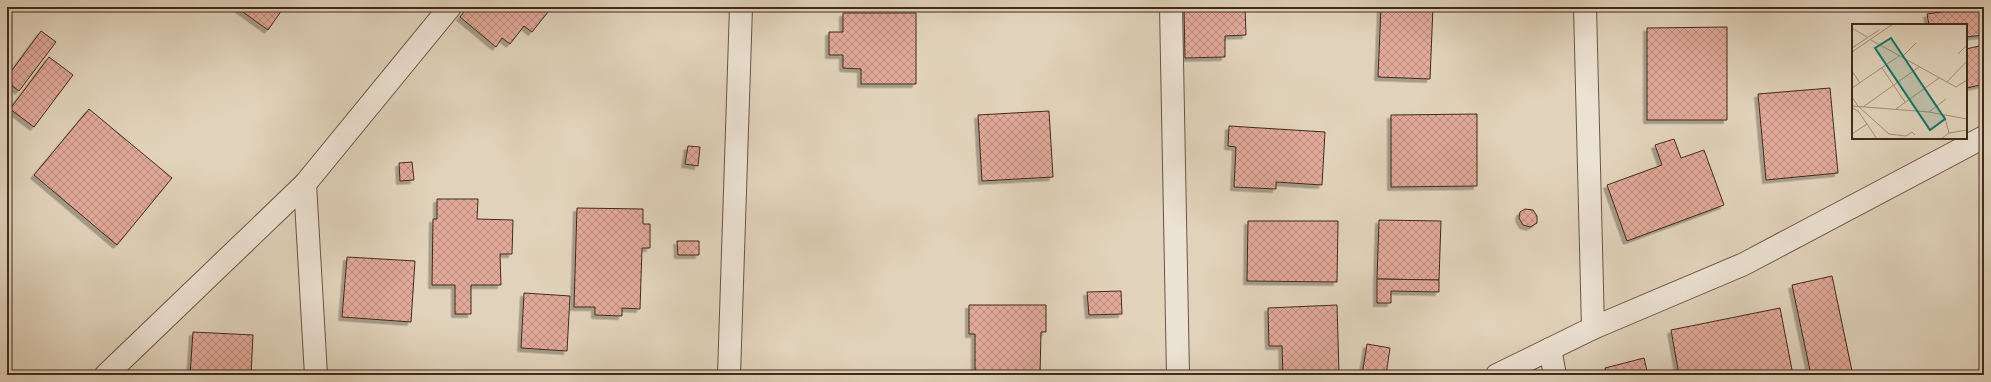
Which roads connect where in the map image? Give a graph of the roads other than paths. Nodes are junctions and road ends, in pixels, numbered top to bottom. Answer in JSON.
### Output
{"nodes":[{"id":1,"x":450,"y":7,"type":"edge"},
{"id":2,"x":741,"y":7,"type":"edge"},
{"id":3,"x":1171,"y":7,"type":"edge"},
{"id":4,"x":1584,"y":7,"type":"edge"},
{"id":5,"x":1984,"y":137,"type":"edge"},
{"id":6,"x":305,"y":184,"type":"junction"},
{"id":7,"x":1593,"y":328,"type":"junction"},
{"id":8,"x":1550,"y":349,"type":"junction"},
{"id":9,"x":106,"y":375,"type":"edge"},
{"id":10,"x":316,"y":375,"type":"edge"},
{"id":11,"x":729,"y":375,"type":"edge"},
{"id":12,"x":1178,"y":375,"type":"edge"},
{"id":13,"x":1497,"y":375,"type":"edge"},
{"id":14,"x":1554,"y":375,"type":"edge"}],
"edges":[{"from":1,"to":6,"type":"street"},
{"from":2,"to":11,"type":"street"},
{"from":3,"to":12,"type":"street"},
{"from":4,"to":7,"type":"street"},
{"from":5,"to":7,"type":"street"},
{"from":6,"to":9,"type":"street"},
{"from":6,"to":10,"type":"street"},
{"from":7,"to":8,"type":"street"},
{"from":8,"to":13,"type":"street"},
{"from":8,"to":14,"type":"street"}]}
